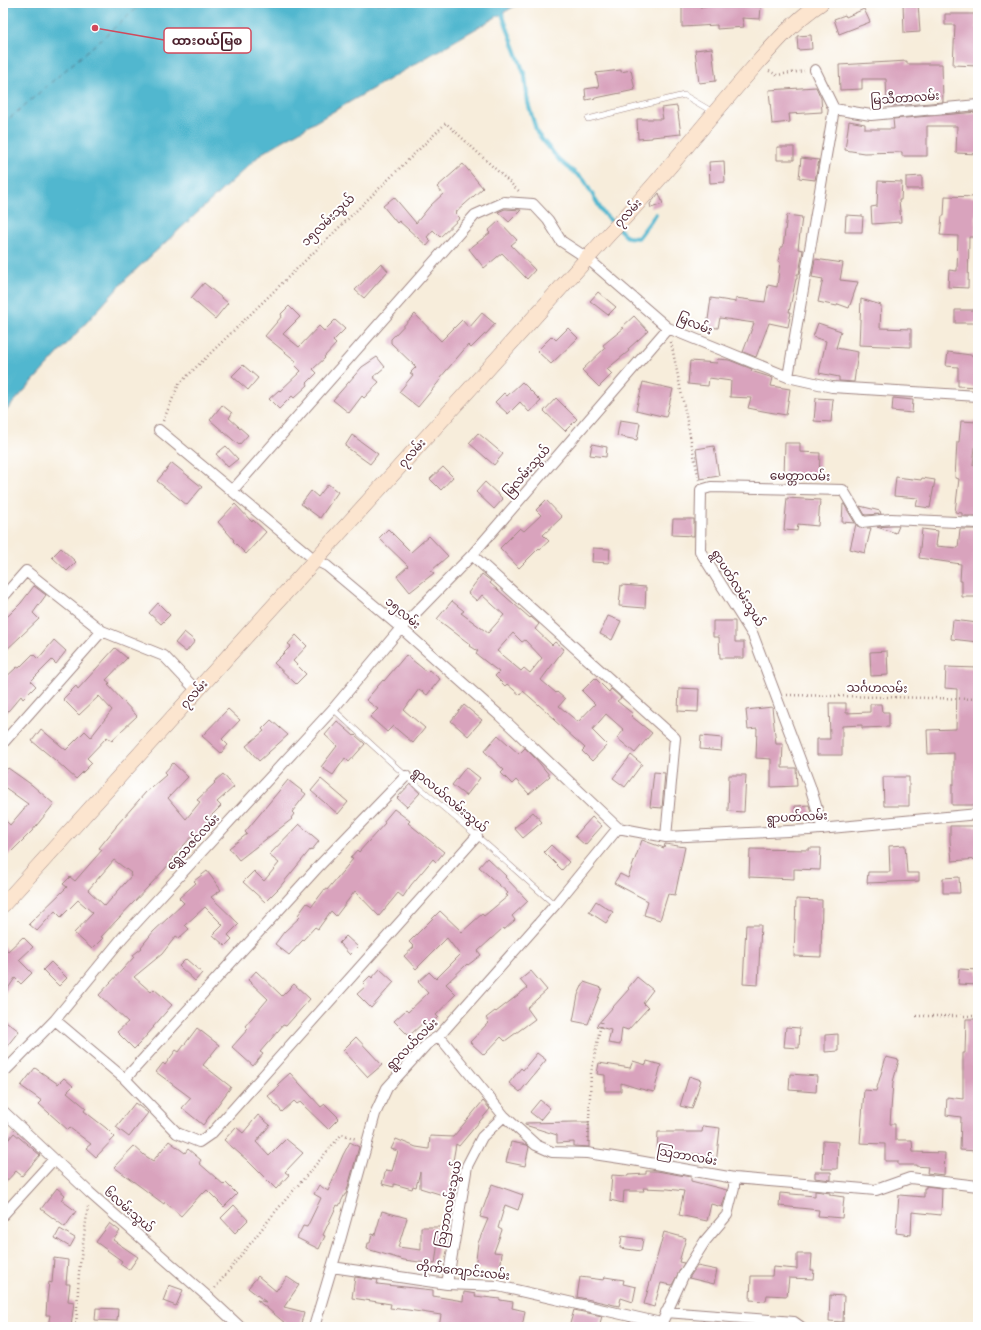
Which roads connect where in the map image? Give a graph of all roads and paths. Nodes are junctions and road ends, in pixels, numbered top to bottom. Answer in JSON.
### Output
{"nodes":[{"id":1,"x":727,"y":3,"type":"edge"},
{"id":2,"x":821,"y":3,"type":"edge"},
{"id":3,"x":708,"y":5,"type":"dead end"},
{"id":4,"x":757,"y":64,"type":"junction"},
{"id":5,"x":815,"y":70,"type":"joint"},
{"id":6,"x":978,"y":105,"type":"edge"},
{"id":7,"x":834,"y":109,"type":"junction"},
{"id":8,"x":714,"y":113,"type":"junction"},
{"id":9,"x":588,"y":119,"type":"dead end"},
{"id":10,"x":533,"y":204,"type":"junction"},
{"id":11,"x":587,"y":258,"type":"junction"},
{"id":12,"x":668,"y":328,"type":"junction"},
{"id":13,"x":788,"y":377,"type":"junction"},
{"id":14,"x":978,"y":396,"type":"edge"},
{"id":15,"x":159,"y":430,"type":"joint"},
{"id":16,"x":701,"y":490,"type":"junction"},
{"id":17,"x":232,"y":491,"type":"junction"},
{"id":18,"x":978,"y":523,"type":"edge"},
{"id":19,"x":472,"y":555,"type":"junction"},
{"id":20,"x":314,"y":560,"type":"junction"},
{"id":21,"x":3,"y":597,"type":"edge"},
{"id":22,"x":401,"y":628,"type":"junction"},
{"id":23,"x":102,"y":631,"type":"junction"},
{"id":24,"x":197,"y":691,"type":"junction"},
{"id":25,"x":776,"y":695,"type":"junction"},
{"id":26,"x":978,"y":699,"type":"edge"},
{"id":27,"x":333,"y":709,"type":"junction"},
{"id":28,"x":3,"y":743,"type":"edge"},
{"id":29,"x":406,"y":776,"type":"junction"},
{"id":30,"x":978,"y":814,"type":"edge"},
{"id":31,"x":618,"y":828,"type":"junction"},
{"id":32,"x":824,"y":829,"type":"junction"},
{"id":33,"x":477,"y":836,"type":"junction"},
{"id":34,"x":666,"y":837,"type":"junction"},
{"id":35,"x":3,"y":905,"type":"edge"},
{"id":36,"x":555,"y":905,"type":"junction"},
{"id":37,"x":916,"y":1016,"type":"dead end"},
{"id":38,"x":978,"y":1016,"type":"edge"},
{"id":39,"x":602,"y":1019,"type":"dead end"},
{"id":40,"x":55,"y":1020,"type":"junction"},
{"id":41,"x":439,"y":1036,"type":"junction"},
{"id":42,"x":3,"y":1073,"type":"edge"},
{"id":43,"x":125,"y":1079,"type":"junction"},
{"id":44,"x":3,"y":1111,"type":"edge"},
{"id":45,"x":504,"y":1116,"type":"junction"},
{"id":46,"x":367,"y":1142,"type":"junction"},
{"id":47,"x":587,"y":1153,"type":"junction"},
{"id":48,"x":54,"y":1159,"type":"junction"},
{"id":49,"x":734,"y":1178,"type":"junction"},
{"id":50,"x":978,"y":1186,"type":"edge"},
{"id":51,"x":90,"y":1193,"type":"junction"},
{"id":52,"x":3,"y":1215,"type":"edge"},
{"id":53,"x":332,"y":1267,"type":"junction"},
{"id":54,"x":447,"y":1284,"type":"junction"},
{"id":55,"x":208,"y":1297,"type":"junction"},
{"id":56,"x":666,"y":1312,"type":"junction"},
{"id":57,"x":660,"y":1325,"type":"edge"},
{"id":58,"x":76,"y":1327,"type":"edge"},
{"id":59,"x":240,"y":1327,"type":"edge"},
{"id":60,"x":314,"y":1327,"type":"edge"},
{"id":61,"x":801,"y":1327,"type":"edge"}],
"edges":[{"from":1,"to":3,"type":"path"},
{"from":2,"to":4,"type":"street","name":"၇လမ်း"},
{"from":4,"to":5,"type":"path"},
{"from":4,"to":8,"type":"street","name":"၇လမ်း"},
{"from":5,"to":7,"type":"street"},
{"from":6,"to":7,"type":"street","name":"မြသီတာလမ်း"},
{"from":7,"to":13,"type":"street"},
{"from":8,"to":9,"type":"lane"},
{"from":8,"to":11,"type":"street","name":"၇လမ်း"},
{"from":10,"to":11,"type":"street"},
{"from":10,"to":15,"type":"path","name":"၁၅လမ်းသွယ်"},
{"from":10,"to":17,"type":"street"},
{"from":11,"to":12,"type":"street","name":"မြလမ်း"},
{"from":11,"to":20,"type":"street","name":"၇လမ်း"},
{"from":12,"to":13,"type":"street","name":"မြလမ်း"},
{"from":12,"to":16,"type":"path"},
{"from":12,"to":19,"type":"street","name":"မြလမ်းသွယ်"},
{"from":13,"to":14,"type":"street","name":"မြလမ်း"},
{"from":15,"to":17,"type":"street","name":"၁၅လမ်း"},
{"from":16,"to":18,"type":"street","name":"မေတ္တာလမ်း"},
{"from":16,"to":25,"type":"street","name":"ရွာပတ်လမ်းသွယ်"},
{"from":17,"to":20,"type":"street","name":"၁၅လမ်း"},
{"from":19,"to":22,"type":"street","name":"မြလမ်းသွယ်"},
{"from":19,"to":34,"type":"street"},
{"from":20,"to":22,"type":"street","name":"၁၅လမ်း"},
{"from":20,"to":24,"type":"street","name":"၇လမ်း"},
{"from":21,"to":23,"type":"street"},
{"from":22,"to":27,"type":"street","name":"ရွှေသဇင်လမ်း"},
{"from":22,"to":31,"type":"street","name":"၁၅လမ်း"},
{"from":23,"to":24,"type":"street"},
{"from":23,"to":28,"type":"street"},
{"from":24,"to":35,"type":"street","name":"၇လမ်း"},
{"from":25,"to":26,"type":"path","name":"သင်္ဂဟလမ်း"},
{"from":25,"to":32,"type":"street","name":"ရွာပတ်လမ်းသွယ်"},
{"from":27,"to":29,"type":"lane","name":"ရွာလယ်လမ်းသွယ်"},
{"from":27,"to":40,"type":"street","name":"ရွှေသဇင်လမ်း"},
{"from":29,"to":33,"type":"lane","name":"ရွာလယ်လမ်းသွယ်"},
{"from":29,"to":43,"type":"street"},
{"from":30,"to":32,"type":"street","name":"ရွာပတ်လမ်း"},
{"from":31,"to":34,"type":"street","name":"ရွာပတ်လမ်း"},
{"from":31,"to":36,"type":"street","name":"ရွာလယ်လမ်း"},
{"from":32,"to":34,"type":"street","name":"ရွာပတ်လမ်း"},
{"from":33,"to":36,"type":"lane","name":"ရွာလယ်လမ်းသွယ်"},
{"from":33,"to":43,"type":"street"},
{"from":36,"to":41,"type":"street","name":"ရွာလယ်လမ်း"},
{"from":37,"to":38,"type":"path"},
{"from":39,"to":47,"type":"path"},
{"from":40,"to":42,"type":"street","name":"ရွှေသဇင်လမ်း"},
{"from":40,"to":43,"type":"street"},
{"from":41,"to":45,"type":"street","name":"သြဘာလမ်း"},
{"from":41,"to":46,"type":"street","name":"ရွာလယ်လမ်း"},
{"from":44,"to":48,"type":"street","name":"၆လမ်းသွယ်"},
{"from":45,"to":47,"type":"street","name":"သြဘာလမ်း"},
{"from":45,"to":54,"type":"street","name":"သြဘာလမ်းသွယ်"},
{"from":46,"to":53,"type":"street","name":"ရွာလယ်လမ်း"},
{"from":46,"to":55,"type":"path"},
{"from":47,"to":49,"type":"street","name":"သြဘာလမ်း"},
{"from":48,"to":51,"type":"street","name":"၆လမ်းသွယ်"},
{"from":48,"to":52,"type":"street"},
{"from":49,"to":50,"type":"street","name":"သြဘာလမ်း"},
{"from":49,"to":56,"type":"street"},
{"from":51,"to":55,"type":"street","name":"၆လမ်းသွယ်"},
{"from":51,"to":58,"type":"path"},
{"from":53,"to":54,"type":"street","name":"တိုက်ကျောင်းလမ်း"},
{"from":53,"to":60,"type":"street","name":"ရွာလယ်လမ်း"},
{"from":54,"to":57,"type":"street","name":"တိုက်ကျောင်းလမ်း"},
{"from":55,"to":59,"type":"street","name":"၆လမ်းသွယ်"},
{"from":56,"to":57,"type":"street"},
{"from":56,"to":61,"type":"street"}]}
